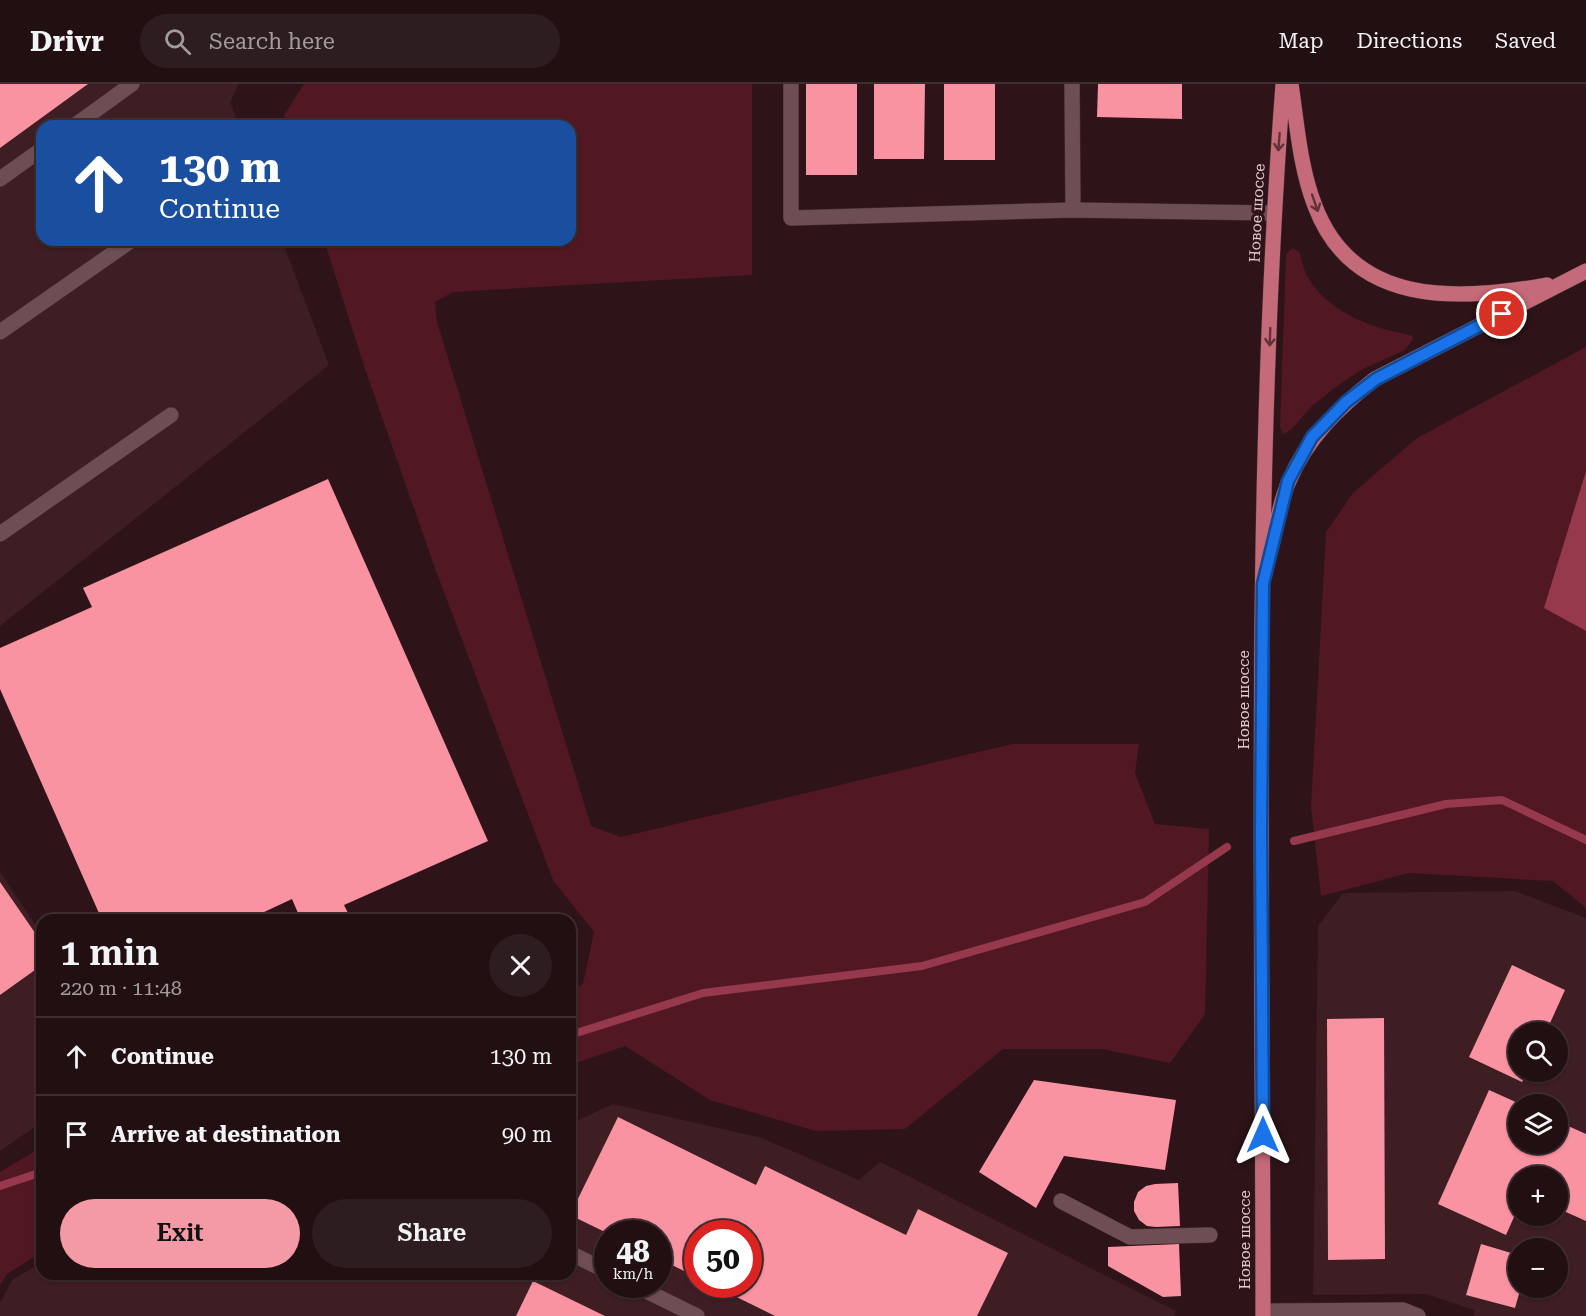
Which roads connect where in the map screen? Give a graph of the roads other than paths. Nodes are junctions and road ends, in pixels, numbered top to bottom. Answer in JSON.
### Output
{"nodes":[{"id":1,"x":132,"y":84,"type":"edge"},
{"id":2,"x":791,"y":84,"type":"edge"},
{"id":3,"x":1072,"y":84,"type":"edge"},
{"id":4,"x":1283,"y":84,"type":"edge"},
{"id":5,"x":1291,"y":84,"type":"edge"},
{"id":6,"x":82,"y":120,"type":"edge"},
{"id":7,"x":36,"y":153,"type":"edge"},
{"id":8,"x":0,"y":179,"type":"edge"},
{"id":9,"x":1073,"y":210,"type":"junction"},
{"id":10,"x":1273,"y":213,"type":"junction"},
{"id":11,"x":123,"y":246,"type":"edge"},
{"id":12,"x":1586,"y":271,"type":"edge"},
{"id":13,"x":1562,"y":282,"type":"junction"},
{"id":14,"x":0,"y":332,"type":"edge"},
{"id":15,"x":171,"y":415,"type":"dead end"},
{"id":16,"x":0,"y":534,"type":"edge"},
{"id":17,"x":1263,"y":584,"type":"junction"},
{"id":18,"x":1061,"y":1201,"type":"dead end"},
{"id":19,"x":1210,"y":1235,"type":"dead end"},
{"id":20,"x":576,"y":1256,"type":"edge"},
{"id":21,"x":594,"y":1265,"type":"edge"},
{"id":22,"x":660,"y":1298,"type":"edge"},
{"id":23,"x":1263,"y":1313,"type":"edge"},
{"id":24,"x":1334,"y":1313,"type":"edge"},
{"id":25,"x":697,"y":1316,"type":"edge"},
{"id":26,"x":1418,"y":1316,"type":"edge"}],
"edges":[{"from":1,"to":6,"type":"lane"},
{"from":2,"to":9,"type":"lane"},
{"from":3,"to":9,"type":"lane"},
{"from":4,"to":10,"type":"main road","name":"Новое шоссе","one_way":true},
{"from":5,"to":13,"type":"main road","one_way":true},
{"from":7,"to":8,"type":"lane"},
{"from":9,"to":10,"type":"lane"},
{"from":10,"to":17,"type":"main road","name":"Новое шоссе","one_way":true},
{"from":11,"to":14,"type":"lane"},
{"from":12,"to":13,"type":"main road"},
{"from":13,"to":17,"type":"main road"},
{"from":15,"to":16,"type":"lane"},
{"from":17,"to":23,"type":"main road","name":"Новое шоссе"},
{"from":18,"to":19,"type":"lane"},
{"from":20,"to":21,"type":"lane"},
{"from":22,"to":25,"type":"lane"},
{"from":23,"to":24,"type":"lane"},
{"from":24,"to":26,"type":"lane"}]}
